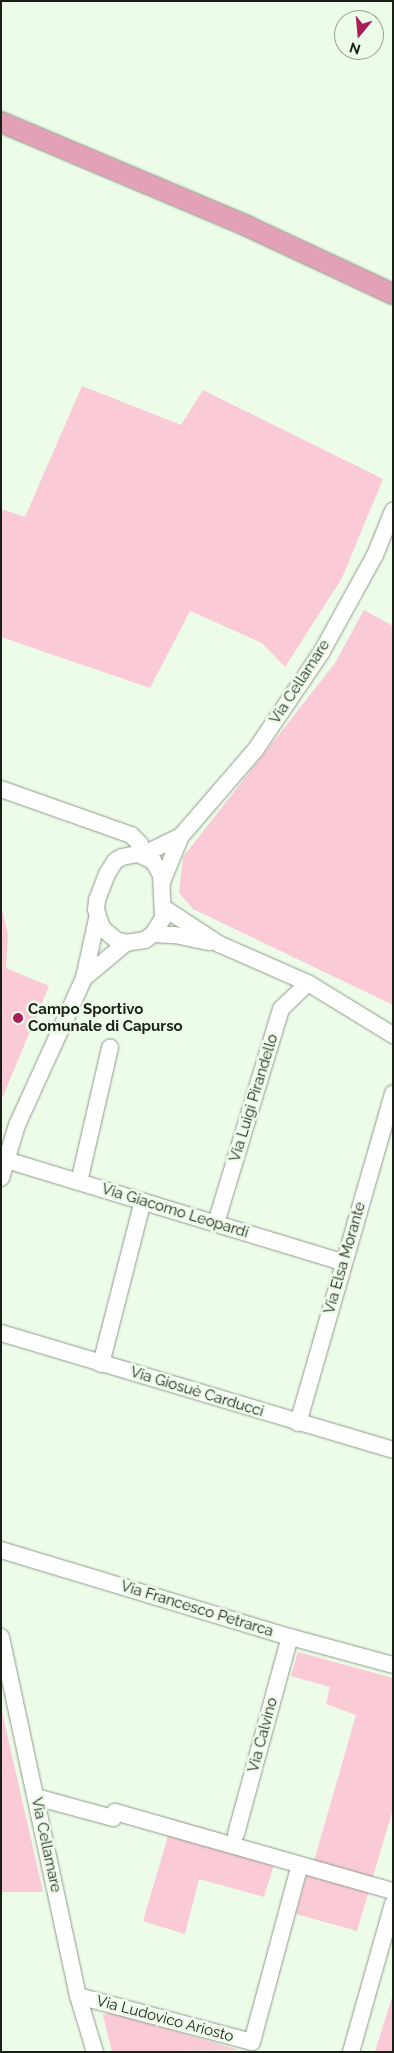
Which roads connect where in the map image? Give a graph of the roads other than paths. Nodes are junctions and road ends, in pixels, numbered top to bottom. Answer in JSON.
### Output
{"nodes":[{"id":1,"x":1,"y":122,"type":"edge"},
{"id":2,"x":393,"y":294,"type":"edge"},
{"id":3,"x":393,"y":511,"type":"edge"},
{"id":4,"x":1,"y":788,"type":"edge"},
{"id":5,"x":110,"y":827,"type":"junction"},
{"id":6,"x":181,"y":836,"type":"junction"},
{"id":7,"x":142,"y":855,"type":"junction"},
{"id":8,"x":122,"y":857,"type":"junction"},
{"id":9,"x":162,"y":882,"type":"junction"},
{"id":10,"x":164,"y":908,"type":"junction"},
{"id":11,"x":97,"y":919,"type":"junction"},
{"id":12,"x":153,"y":934,"type":"junction"},
{"id":13,"x":126,"y":943,"type":"junction"},
{"id":14,"x":219,"y":944,"type":"junction"},
{"id":15,"x":84,"y":978,"type":"junction"},
{"id":16,"x":308,"y":983,"type":"junction"},
{"id":17,"x":393,"y":1035,"type":"edge"},
{"id":18,"x":110,"y":1048,"type":"dead end"},
{"id":19,"x":393,"y":1093,"type":"edge"},
{"id":20,"x":6,"y":1160,"type":"junction"},
{"id":21,"x":1,"y":1178,"type":"edge"},
{"id":22,"x":79,"y":1182,"type":"junction"},
{"id":23,"x":143,"y":1201,"type":"junction"},
{"id":24,"x":216,"y":1223,"type":"junction"},
{"id":25,"x":344,"y":1262,"type":"junction"},
{"id":26,"x":1,"y":1334,"type":"edge"},
{"id":27,"x":102,"y":1364,"type":"junction"},
{"id":28,"x":298,"y":1423,"type":"junction"},
{"id":29,"x":393,"y":1450,"type":"edge"},
{"id":30,"x":1,"y":1550,"type":"edge"},
{"id":31,"x":290,"y":1637,"type":"junction"},
{"id":32,"x":1,"y":1638,"type":"edge"},
{"id":33,"x":393,"y":1665,"type":"edge"},
{"id":34,"x":36,"y":1797,"type":"junction"},
{"id":35,"x":236,"y":1834,"type":"dead end"},
{"id":36,"x":298,"y":1871,"type":"dead end"},
{"id":37,"x":393,"y":1891,"type":"edge"},
{"id":38,"x":393,"y":1904,"type":"edge"},
{"id":39,"x":78,"y":1996,"type":"junction"},
{"id":40,"x":250,"y":2047,"type":"edge"},
{"id":41,"x":95,"y":2052,"type":"edge"},
{"id":42,"x":351,"y":2052,"type":"edge"}],
"edges":[{"from":1,"to":2,"type":"main road"},
{"from":3,"to":6,"type":"street","name":"Via Cellamare"},
{"from":4,"to":5,"type":"street"},
{"from":5,"to":7,"type":"street"},
{"from":5,"to":8,"type":"street"},
{"from":6,"to":7,"type":"street","name":"Via Cellamare"},
{"from":6,"to":9,"type":"street","name":"Via Cellamare"},
{"from":7,"to":8,"type":"street","name":"Via Cellamare"},
{"from":7,"to":9,"type":"street","name":"Via Cellamare"},
{"from":8,"to":11,"type":"street"},
{"from":9,"to":10,"type":"street","name":"Via Cellamare"},
{"from":10,"to":12,"type":"street","name":"Via Cellamare"},
{"from":10,"to":14,"type":"street"},
{"from":11,"to":13,"type":"street"},
{"from":11,"to":15,"type":"street"},
{"from":12,"to":13,"type":"street"},
{"from":12,"to":14,"type":"street"},
{"from":13,"to":15,"type":"street"},
{"from":14,"to":16,"type":"street"},
{"from":15,"to":20,"type":"street"},
{"from":16,"to":17,"type":"street"},
{"from":16,"to":24,"type":"street","name":"Via Luigi Pirandello"},
{"from":18,"to":22,"type":"street"},
{"from":19,"to":25,"type":"street","name":"Via Elsa Morante"},
{"from":20,"to":21,"type":"street"},
{"from":20,"to":22,"type":"street","name":"Via Giacomo Leopardi"},
{"from":22,"to":23,"type":"street","name":"Via Giacomo Leopardi"},
{"from":23,"to":24,"type":"street","name":"Via Giacomo Leopardi"},
{"from":23,"to":27,"type":"street"},
{"from":24,"to":25,"type":"street","name":"Via Giacomo Leopardi"},
{"from":25,"to":28,"type":"street","name":"Via Elsa Morante"},
{"from":26,"to":27,"type":"street","name":"Via Giosuè Carducci"},
{"from":27,"to":28,"type":"street","name":"Via Giosuè Carducci"},
{"from":28,"to":29,"type":"street","name":"Via Giosuè Carducci"},
{"from":30,"to":31,"type":"street","name":"Via Francesco Petrarca"},
{"from":31,"to":33,"type":"street","name":"Via Francesco Petrarca"},
{"from":31,"to":35,"type":"street","name":"Via Calvino"},
{"from":32,"to":34,"type":"street","name":"Via Cellamare"},
{"from":34,"to":37,"type":"street"},
{"from":34,"to":39,"type":"street","name":"Via Cellamare"},
{"from":36,"to":40,"type":"street","name":"Via Ludovico Ariosto"},
{"from":38,"to":42,"type":"street"},
{"from":39,"to":40,"type":"street","name":"Via Ludovico Ariosto"},
{"from":39,"to":41,"type":"street","name":"Via Cellamare"}]}
